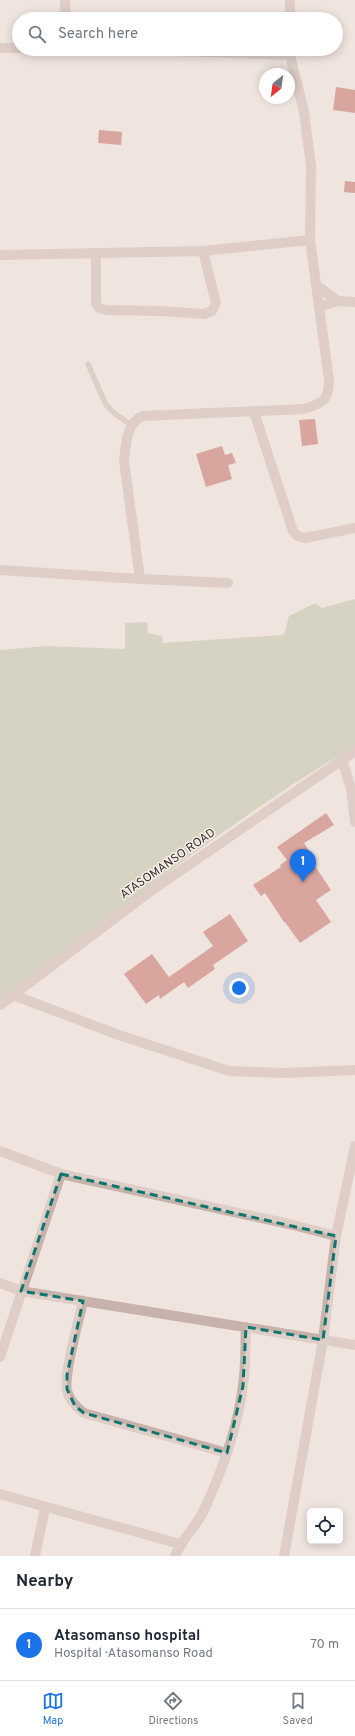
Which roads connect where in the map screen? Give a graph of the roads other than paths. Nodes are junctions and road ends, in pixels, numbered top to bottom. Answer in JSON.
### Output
{"nodes":[{"id":1,"x":65,"y":0,"type":"edge"},
{"id":2,"x":290,"y":0,"type":"edge"},
{"id":3,"x":66,"y":12,"type":"edge"},
{"id":4,"x":290,"y":12,"type":"edge"},
{"id":5,"x":0,"y":48,"type":"edge"},
{"id":6,"x":12,"y":48,"type":"edge"},
{"id":7,"x":291,"y":56,"type":"edge"},
{"id":8,"x":310,"y":240,"type":"junction"},
{"id":9,"x":203,"y":251,"type":"junction"},
{"id":10,"x":96,"y":254,"type":"junction"},
{"id":11,"x":0,"y":256,"type":"edge"},
{"id":12,"x":316,"y":285,"type":"junction"},
{"id":13,"x":338,"y":301,"type":"junction"},
{"id":14,"x":355,"y":302,"type":"edge"},
{"id":15,"x":319,"y":308,"type":"junction"},
{"id":16,"x":88,"y":364,"type":"dead end"},
{"id":17,"x":254,"y":412,"type":"junction"},
{"id":18,"x":131,"y":425,"type":"junction"},
{"id":19,"x":355,"y":528,"type":"edge"},
{"id":20,"x":0,"y":570,"type":"edge"},
{"id":21,"x":140,"y":579,"type":"junction"},
{"id":22,"x":228,"y":583,"type":"dead end"},
{"id":23,"x":355,"y":751,"type":"edge"},
{"id":24,"x":342,"y":759,"type":"junction"},
{"id":25,"x":355,"y":822,"type":"edge"},
{"id":26,"x":13,"y":995,"type":"junction"},
{"id":27,"x":0,"y":1005,"type":"edge"},
{"id":28,"x":355,"y":1070,"type":"edge"},
{"id":29,"x":355,"y":1146,"type":"edge"},
{"id":30,"x":0,"y":1151,"type":"edge"},
{"id":31,"x":61,"y":1174,"type":"junction"},
{"id":32,"x":336,"y":1236,"type":"junction"},
{"id":33,"x":0,"y":1282,"type":"edge"},
{"id":34,"x":22,"y":1291,"type":"junction"},
{"id":35,"x":83,"y":1301,"type":"junction"},
{"id":36,"x":246,"y":1327,"type":"junction"},
{"id":37,"x":323,"y":1340,"type":"junction"},
{"id":38,"x":355,"y":1344,"type":"edge"},
{"id":39,"x":0,"y":1357,"type":"edge"},
{"id":40,"x":227,"y":1453,"type":"junction"},
{"id":41,"x":0,"y":1494,"type":"edge"},
{"id":42,"x":45,"y":1508,"type":"junction"},
{"id":43,"x":180,"y":1544,"type":"junction"},
{"id":44,"x":35,"y":1556,"type":"edge"},
{"id":45,"x":175,"y":1556,"type":"edge"},
{"id":46,"x":284,"y":1556,"type":"edge"}],
"edges":[{"from":1,"to":3,"type":"street"},
{"from":2,"to":4,"type":"street"},
{"from":5,"to":6,"type":"street"},
{"from":7,"to":8,"type":"street"},
{"from":8,"to":9,"type":"street"},
{"from":8,"to":12,"type":"street"},
{"from":9,"to":10,"type":"street"},
{"from":9,"to":10,"type":"street"},
{"from":10,"to":11,"type":"street"},
{"from":12,"to":13,"type":"street"},
{"from":12,"to":15,"type":"street"},
{"from":13,"to":14,"type":"street"},
{"from":13,"to":15,"type":"street"},
{"from":15,"to":17,"type":"street"},
{"from":16,"to":18,"type":"lane"},
{"from":17,"to":18,"type":"street"},
{"from":17,"to":19,"type":"street"},
{"from":18,"to":21,"type":"street"},
{"from":20,"to":21,"type":"street"},
{"from":21,"to":22,"type":"street"},
{"from":23,"to":24,"type":"street","name":"ATASOMANSO ROAD"},
{"from":24,"to":25,"type":"street"},
{"from":24,"to":26,"type":"street","name":"ATASOMANSO ROAD"},
{"from":26,"to":27,"type":"street","name":"ATASOMANSO ROAD"},
{"from":26,"to":28,"type":"street"},
{"from":29,"to":32,"type":"street"},
{"from":30,"to":31,"type":"street"},
{"from":31,"to":32,"type":"street"},
{"from":31,"to":34,"type":"street"},
{"from":32,"to":37,"type":"street"},
{"from":33,"to":34,"type":"street"},
{"from":34,"to":35,"type":"street"},
{"from":34,"to":39,"type":"street"},
{"from":35,"to":36,"type":"street"},
{"from":35,"to":40,"type":"street"},
{"from":36,"to":37,"type":"street"},
{"from":36,"to":40,"type":"street"},
{"from":37,"to":38,"type":"street"},
{"from":37,"to":46,"type":"street"},
{"from":40,"to":43,"type":"street"},
{"from":41,"to":42,"type":"street"},
{"from":42,"to":43,"type":"street"},
{"from":42,"to":44,"type":"street"},
{"from":43,"to":45,"type":"street"}]}
